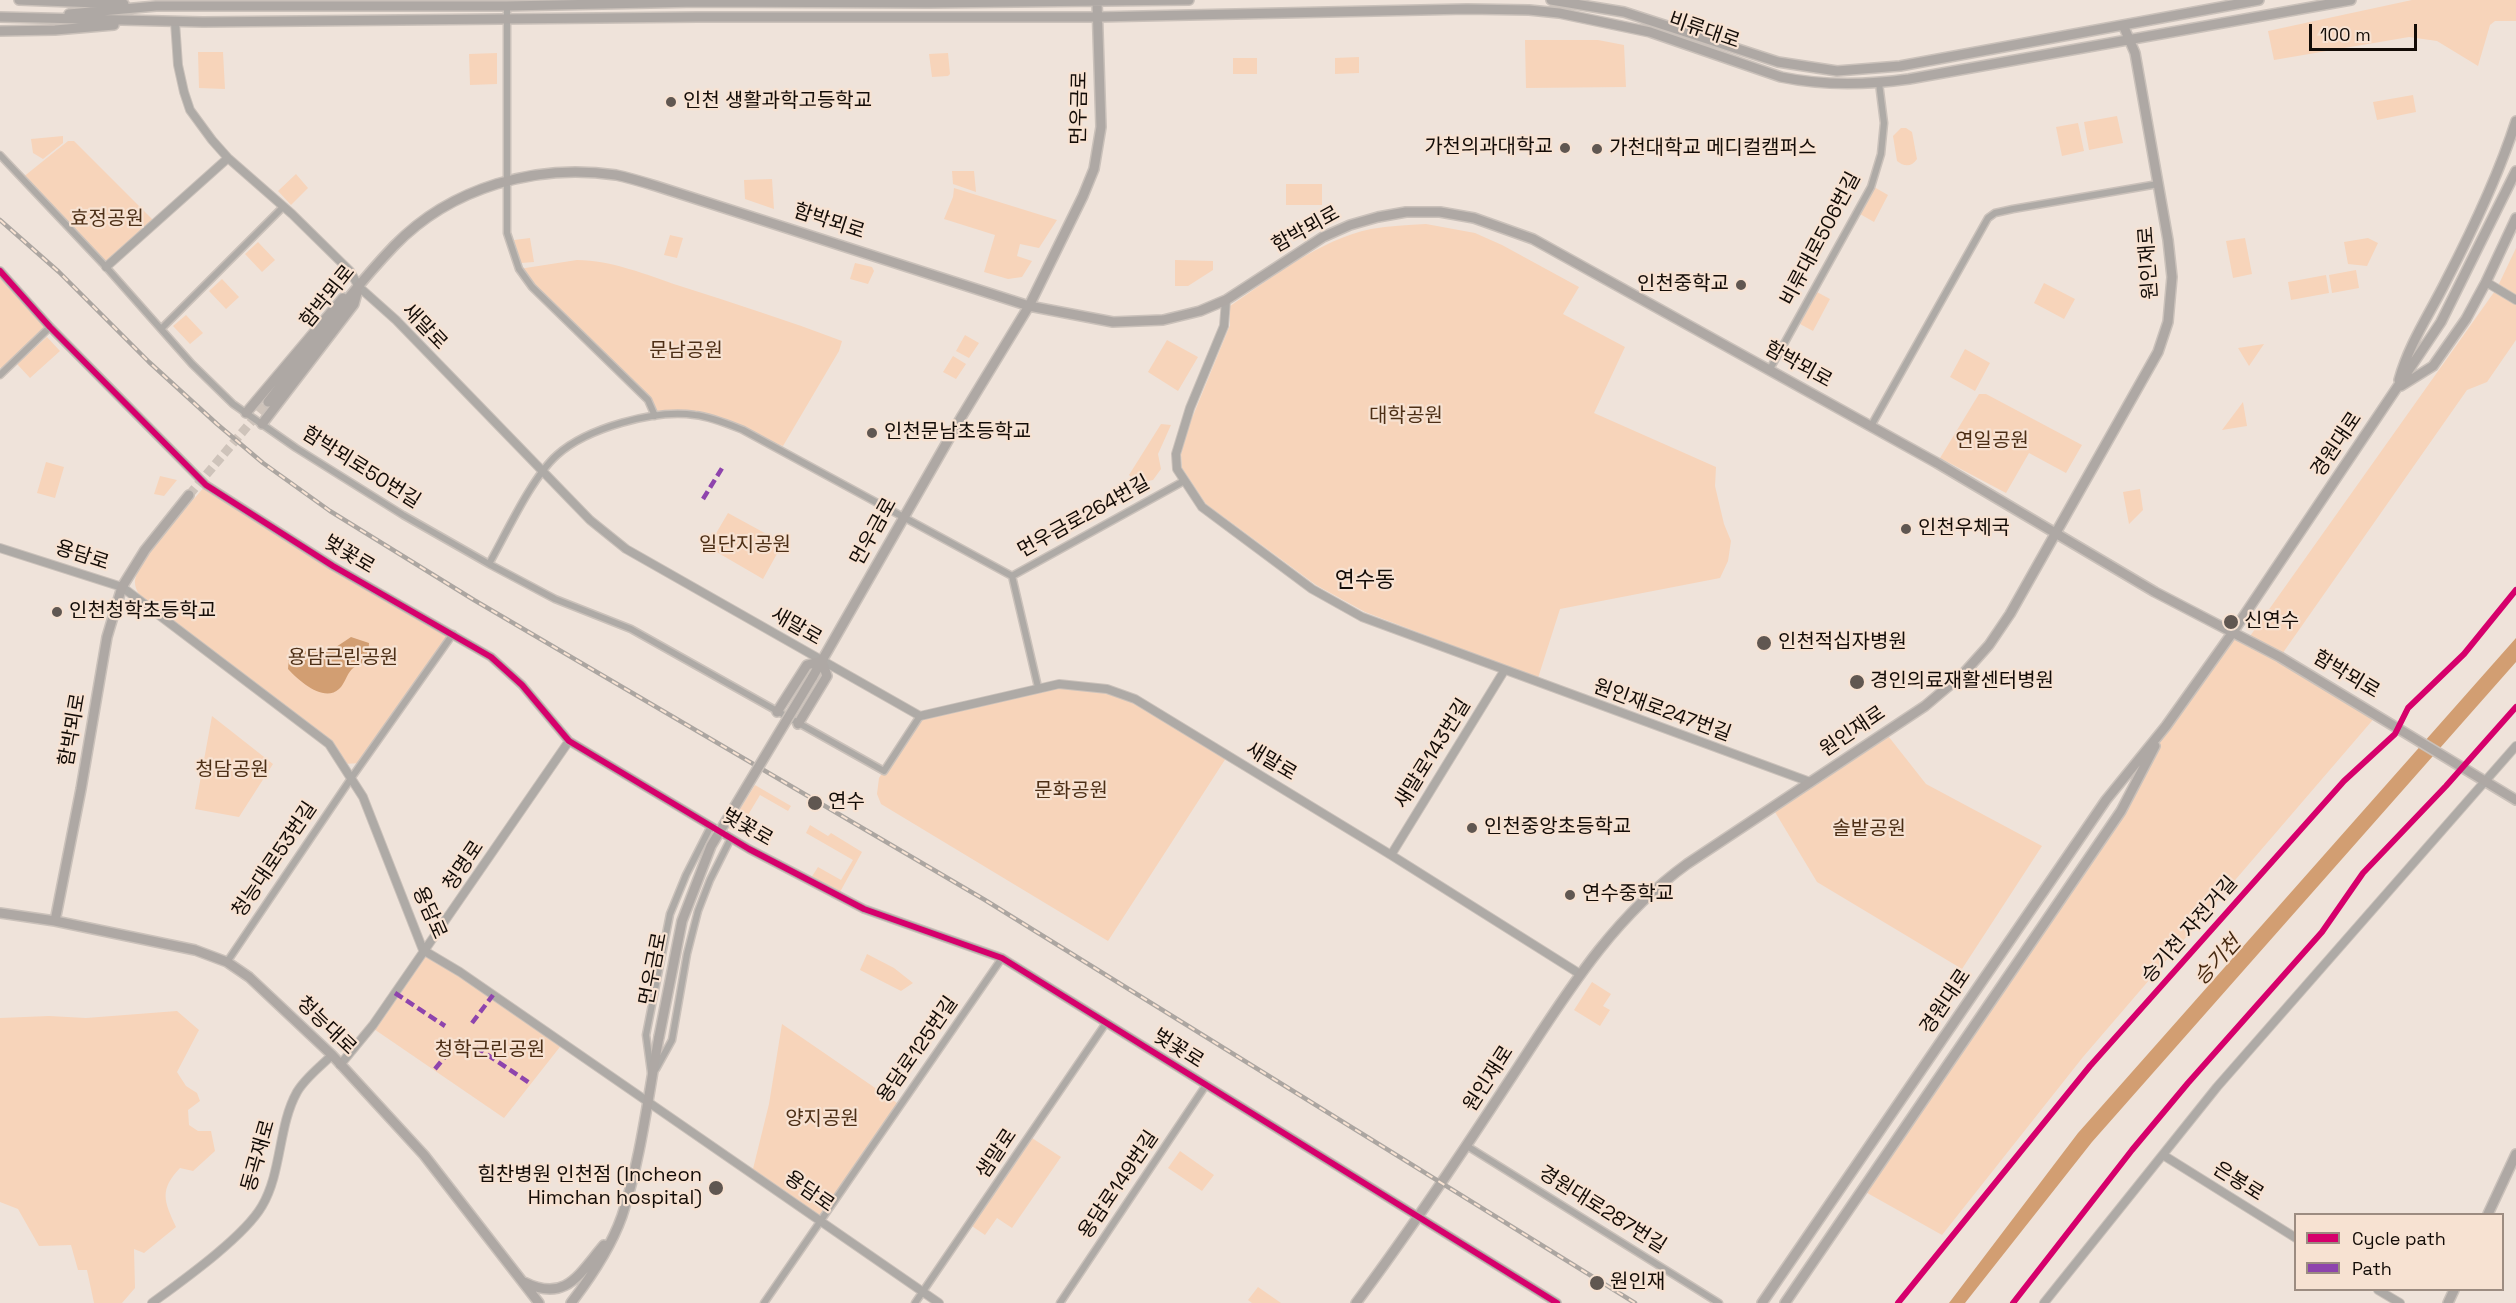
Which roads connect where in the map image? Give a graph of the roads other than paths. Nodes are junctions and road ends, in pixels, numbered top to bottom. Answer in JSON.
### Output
{"nodes":[{"id":1,"x":19,"y":0,"type":"edge"},
{"id":2,"x":1189,"y":0,"type":"edge"},
{"id":3,"x":1551,"y":0,"type":"edge"},
{"id":4,"x":2259,"y":0,"type":"edge"},
{"id":5,"x":2350,"y":0,"type":"edge"},
{"id":6,"x":698,"y":1,"type":"edge"},
{"id":7,"x":1097,"y":1,"type":"edge"},
{"id":8,"x":1411,"y":5,"type":"edge"},
{"id":9,"x":156,"y":6,"type":"junction"},
{"id":10,"x":507,"y":6,"type":"junction"},
{"id":11,"x":698,"y":16,"type":"junction"},
{"id":12,"x":0,"y":17,"type":"edge"},
{"id":13,"x":31,"y":17,"type":"junction"},
{"id":14,"x":1097,"y":17,"type":"junction"},
{"id":15,"x":507,"y":18,"type":"junction"},
{"id":16,"x":153,"y":22,"type":"junction"},
{"id":17,"x":176,"y":22,"type":"junction"},
{"id":18,"x":2123,"y":25,"type":"junction"},
{"id":19,"x":0,"y":31,"type":"edge"},
{"id":20,"x":2129,"y":40,"type":"junction"},
{"id":21,"x":1879,"y":83,"type":"junction"},
{"id":22,"x":2516,"y":121,"type":"edge"},
{"id":23,"x":0,"y":155,"type":"edge"},
{"id":24,"x":228,"y":158,"type":"junction"},
{"id":25,"x":2516,"y":171,"type":"edge"},
{"id":26,"x":509,"y":181,"type":"junction"},
{"id":27,"x":2158,"y":184,"type":"junction"},
{"id":28,"x":283,"y":207,"type":"junction"},
{"id":29,"x":2516,"y":218,"type":"edge"},
{"id":30,"x":106,"y":267,"type":"junction"},
{"id":31,"x":0,"y":271,"type":"edge"},
{"id":32,"x":2486,"y":282,"type":"junction"},
{"id":33,"x":359,"y":287,"type":"junction"},
{"id":34,"x":1226,"y":300,"type":"junction"},
{"id":35,"x":2516,"y":300,"type":"edge"},
{"id":36,"x":1029,"y":306,"type":"junction"},
{"id":37,"x":50,"y":327,"type":"junction"},
{"id":38,"x":160,"y":329,"type":"junction"},
{"id":39,"x":1770,"y":369,"type":"junction"},
{"id":40,"x":0,"y":375,"type":"edge"},
{"id":41,"x":2397,"y":388,"type":"junction"},
{"id":42,"x":268,"y":402,"type":"tunnel mouth"},
{"id":43,"x":246,"y":413,"type":"junction"},
{"id":44,"x":656,"y":416,"type":"junction"},
{"id":45,"x":262,"y":424,"type":"junction"},
{"id":46,"x":1871,"y":426,"type":"junction"},
{"id":47,"x":542,"y":471,"type":"junction"},
{"id":48,"x":1185,"y":481,"type":"junction"},
{"id":49,"x":189,"y":495,"type":"tunnel mouth"},
{"id":50,"x":904,"y":516,"type":"junction"},
{"id":51,"x":2056,"y":535,"type":"junction"},
{"id":52,"x":0,"y":548,"type":"edge"},
{"id":53,"x":489,"y":564,"type":"junction"},
{"id":54,"x":1012,"y":576,"type":"junction"},
{"id":55,"x":122,"y":587,"type":"junction"},
{"id":56,"x":2233,"y":632,"type":"junction"},
{"id":57,"x":453,"y":634,"type":"junction"},
{"id":58,"x":822,"y":661,"type":"junction"},
{"id":59,"x":1503,"y":671,"type":"junction"},
{"id":60,"x":1038,"y":687,"type":"junction"},
{"id":61,"x":777,"y":712,"type":"junction"},
{"id":62,"x":920,"y":716,"type":"junction"},
{"id":63,"x":798,"y":724,"type":"junction"},
{"id":64,"x":2166,"y":726,"type":"junction"},
{"id":65,"x":569,"y":741,"type":"junction"},
{"id":66,"x":2516,"y":746,"type":"edge"},
{"id":67,"x":352,"y":777,"type":"junction"},
{"id":68,"x":2486,"y":780,"type":"junction"},
{"id":69,"x":1810,"y":782,"type":"junction"},
{"id":70,"x":2516,"y":800,"type":"edge"},
{"id":71,"x":711,"y":826,"type":"junction"},
{"id":72,"x":731,"y":838,"type":"junction"},
{"id":73,"x":1391,"y":855,"type":"junction"},
{"id":74,"x":0,"y":913,"type":"edge"},
{"id":75,"x":55,"y":921,"type":"junction"},
{"id":76,"x":423,"y":950,"type":"junction"},
{"id":77,"x":1002,"y":958,"type":"junction"},
{"id":78,"x":227,"y":962,"type":"junction"},
{"id":79,"x":1580,"y":974,"type":"junction"},
{"id":80,"x":1106,"y":1023,"type":"junction"},
{"id":81,"x":332,"y":1056,"type":"junction"},
{"id":82,"x":340,"y":1065,"type":"junction"},
{"id":83,"x":651,"y":1077,"type":"junction"},
{"id":84,"x":1206,"y":1085,"type":"junction"},
{"id":85,"x":647,"y":1100,"type":"junction"},
{"id":86,"x":1467,"y":1146,"type":"junction"},
{"id":87,"x":2516,"y":1154,"type":"edge"},
{"id":88,"x":2163,"y":1155,"type":"junction"},
{"id":89,"x":2489,"y":1213,"type":"edge"},
{"id":90,"x":1417,"y":1216,"type":"junction"},
{"id":91,"x":820,"y":1220,"type":"junction"},
{"id":92,"x":613,"y":1234,"type":"junction"},
{"id":93,"x":2294,"y":1237,"type":"edge"},
{"id":94,"x":521,"y":1280,"type":"junction"},
{"id":95,"x":2380,"y":1291,"type":"edge"},
{"id":96,"x":923,"y":1292,"type":"junction"},
{"id":97,"x":152,"y":1303,"type":"edge"},
{"id":98,"x":539,"y":1303,"type":"edge"},
{"id":99,"x":571,"y":1303,"type":"edge"},
{"id":100,"x":764,"y":1303,"type":"edge"},
{"id":101,"x":915,"y":1303,"type":"edge"},
{"id":102,"x":939,"y":1303,"type":"edge"},
{"id":103,"x":1060,"y":1303,"type":"edge"},
{"id":104,"x":1356,"y":1303,"type":"edge"},
{"id":105,"x":1557,"y":1303,"type":"edge"},
{"id":106,"x":1719,"y":1303,"type":"edge"},
{"id":107,"x":1762,"y":1303,"type":"edge"},
{"id":108,"x":1785,"y":1303,"type":"edge"},
{"id":109,"x":2044,"y":1303,"type":"edge"},
{"id":110,"x":2400,"y":1303,"type":"edge"}],
"edges":[{"from":1,"to":9,"type":"main road"},
{"from":2,"to":7,"type":"main road","name":"비류대로"},
{"from":3,"to":18,"type":"main road","name":"비류대로"},
{"from":4,"to":18,"type":"main road","name":"비류대로"},
{"from":5,"to":20,"type":"main road","name":"비류대로"},
{"from":6,"to":7,"type":"main road","name":"비류대로"},
{"from":6,"to":10,"type":"main road","name":"비류대로"},
{"from":6,"to":11,"type":"street"},
{"from":7,"to":14,"type":"main road","name":"먼우금로"},
{"from":8,"to":14,"type":"main road","name":"비류대로"},
{"from":8,"to":21,"type":"main road","name":"비류대로"},
{"from":9,"to":10,"type":"main road","name":"비류대로"},
{"from":9,"to":13,"type":"main road","name":"비류대로"},
{"from":10,"to":15,"type":"street"},
{"from":11,"to":14,"type":"main road","name":"비류대로"},
{"from":11,"to":15,"type":"main road","name":"비류대로"},
{"from":12,"to":13,"type":"main road","name":"비류대로"},
{"from":13,"to":16,"type":"main road","name":"비류대로"},
{"from":14,"to":36,"type":"main road","name":"먼우금로"},
{"from":15,"to":17,"type":"main road","name":"비류대로"},
{"from":15,"to":26,"type":"street"},
{"from":16,"to":17,"type":"main road","name":"비류대로"},
{"from":16,"to":19,"type":"main road"},
{"from":17,"to":24,"type":"street","name":"새말로"},
{"from":18,"to":20,"type":"main road","name":"원인재로"},
{"from":20,"to":21,"type":"main road","name":"비류대로"},
{"from":20,"to":27,"type":"main road","name":"원인재로"},
{"from":21,"to":39,"type":"street","name":"비류대로506번길"},
{"from":22,"to":41,"type":"main road"},
{"from":23,"to":30,"type":"street","name":"함박뫼로50번길"},
{"from":24,"to":28,"type":"street","name":"새말로"},
{"from":24,"to":30,"type":"street"},
{"from":25,"to":41,"type":"main road","name":"경원대로"},
{"from":26,"to":33,"type":"main road","name":"함박뫼로"},
{"from":26,"to":36,"type":"main road","name":"함박뫼로"},
{"from":26,"to":44,"type":"street"},
{"from":27,"to":46,"type":"street"},
{"from":27,"to":51,"type":"main road","name":"원인재로"},
{"from":28,"to":33,"type":"street","name":"새말로"},
{"from":28,"to":38,"type":"street"},
{"from":29,"to":32,"type":"main road"},
{"from":30,"to":38,"type":"street","name":"함박뫼로50번길"},
{"from":31,"to":37,"type":"street","name":"벚꽃로"},
{"from":32,"to":35,"type":"street"},
{"from":32,"to":41,"type":"main road"},
{"from":33,"to":42,"type":"main road","name":"함박뫼로"},
{"from":33,"to":43,"type":"main road"},
{"from":33,"to":45,"type":"main road"},
{"from":33,"to":47,"type":"street","name":"새말로"},
{"from":34,"to":36,"type":"main road","name":"함박뫼로"},
{"from":34,"to":39,"type":"main road","name":"함박뫼로"},
{"from":34,"to":48,"type":"street","name":"원인재로247번길"},
{"from":36,"to":50,"type":"main road","name":"먼우금로"},
{"from":37,"to":40,"type":"street"},
{"from":37,"to":57,"type":"street","name":"벚꽃로"},
{"from":38,"to":43,"type":"street","name":"함박뫼로50번길"},
{"from":39,"to":46,"type":"main road","name":"함박뫼로"},
{"from":41,"to":56,"type":"main road","name":"경원대로"},
{"from":43,"to":45,"type":"street","name":"함박뫼로50번길"},
{"from":44,"to":47,"type":"street","name":"먼우금로264번길"},
{"from":44,"to":50,"type":"street","name":"먼우금로264번길"},
{"from":45,"to":53,"type":"street","name":"함박뫼로50번길"},
{"from":46,"to":51,"type":"main road","name":"함박뫼로"},
{"from":47,"to":53,"type":"street","name":"먼우금로264번길"},
{"from":47,"to":58,"type":"street","name":"새말로"},
{"from":48,"to":54,"type":"street","name":"먼우금로264번길"},
{"from":48,"to":59,"type":"street","name":"원인재로247번길"},
{"from":49,"to":55,"type":"main road","name":"함박뫼로"},
{"from":50,"to":54,"type":"street","name":"먼우금로264번길"},
{"from":50,"to":58,"type":"main road","name":"먼우금로"},
{"from":51,"to":56,"type":"main road","name":"함박뫼로"},
{"from":51,"to":69,"type":"main road","name":"원인재로"},
{"from":52,"to":55,"type":"street","name":"용담로"},
{"from":53,"to":61,"type":"street","name":"함박뫼로50번길"},
{"from":54,"to":60,"type":"street"},
{"from":55,"to":67,"type":"street","name":"용담로"},
{"from":55,"to":75,"type":"main road","name":"함박뫼로"},
{"from":56,"to":64,"type":"main road","name":"경원대로"},
{"from":56,"to":68,"type":"main road","name":"함박뫼로"},
{"from":57,"to":65,"type":"street","name":"벚꽃로"},
{"from":57,"to":67,"type":"street","name":"청능대로53번길"},
{"from":58,"to":61,"type":"main road"},
{"from":58,"to":62,"type":"street","name":"새말로"},
{"from":58,"to":63,"type":"main road"},
{"from":58,"to":83,"type":"main road","name":"먼우금로","bridge":true},
{"from":59,"to":69,"type":"street","name":"원인재로247번길"},
{"from":59,"to":73,"type":"street","name":"새말로143번길"},
{"from":60,"to":62,"type":"street","name":"새말로"},
{"from":60,"to":73,"type":"street","name":"새말로"},
{"from":61,"to":63,"type":"street","name":"함박뫼로50번길"},
{"from":62,"to":63,"type":"street","name":"함박뫼로50번길"},
{"from":64,"to":107,"type":"main road","name":"경원대로"},
{"from":64,"to":108,"type":"main road","name":"경원대로"},
{"from":65,"to":71,"type":"street","name":"벚꽃로"},
{"from":65,"to":76,"type":"street","name":"청명로"},
{"from":66,"to":68,"type":"street"},
{"from":67,"to":76,"type":"street","name":"용담로"},
{"from":67,"to":78,"type":"street","name":"청능대로53번길"},
{"from":68,"to":70,"type":"main road","name":"함박뫼로"},
{"from":68,"to":88,"type":"street"},
{"from":69,"to":79,"type":"main road","name":"원인재로"},
{"from":71,"to":72,"type":"street","name":"벚꽃로"},
{"from":71,"to":83,"type":"street","name":"먼우금로"},
{"from":72,"to":77,"type":"street","name":"벚꽃로"},
{"from":72,"to":83,"type":"street","name":"먼우금로"},
{"from":73,"to":79,"type":"street","name":"새말로"},
{"from":74,"to":75,"type":"main road","name":"청능대로"},
{"from":75,"to":78,"type":"main road","name":"청능대로"},
{"from":76,"to":82,"type":"street","name":"청명로"},
{"from":76,"to":85,"type":"street","name":"용담로"},
{"from":77,"to":80,"type":"street","name":"벚꽃로"},
{"from":77,"to":91,"type":"street","name":"용담로125번길"},
{"from":78,"to":81,"type":"main road","name":"청능대로"},
{"from":79,"to":86,"type":"main road","name":"원인재로"},
{"from":80,"to":84,"type":"street","name":"벚꽃로"},
{"from":80,"to":96,"type":"street","name":"샘말로"},
{"from":81,"to":82,"type":"main road","name":"청능대로"},
{"from":81,"to":97,"type":"street","name":"동곡재로"},
{"from":82,"to":94,"type":"main road","name":"청능대로"},
{"from":83,"to":85,"type":"main road","name":"먼우금로"},
{"from":84,"to":90,"type":"street","name":"벚꽃로"},
{"from":84,"to":103,"type":"street","name":"용담로149번길"},
{"from":85,"to":91,"type":"street","name":"용담로"},
{"from":85,"to":92,"type":"main road","name":"먼우금로"},
{"from":86,"to":90,"type":"main road","name":"원인재로"},
{"from":86,"to":106,"type":"street","name":"경원대로287번길"},
{"from":87,"to":89,"type":"main road"},
{"from":88,"to":93,"type":"street","name":"은봉로"},
{"from":88,"to":109,"type":"street"},
{"from":90,"to":104,"type":"main road","name":"원인재로"},
{"from":90,"to":105,"type":"street","name":"벚꽃로"},
{"from":91,"to":96,"type":"street","name":"용담로"},
{"from":91,"to":100,"type":"street","name":"용담로125번길"},
{"from":92,"to":94,"type":"main road"},
{"from":92,"to":99,"type":"main road","name":"먼우금로"},
{"from":94,"to":98,"type":"main road","name":"청능대로"},
{"from":95,"to":110,"type":"street"},
{"from":96,"to":101,"type":"street","name":"샘말로"},
{"from":96,"to":102,"type":"street","name":"용담로"}]}
